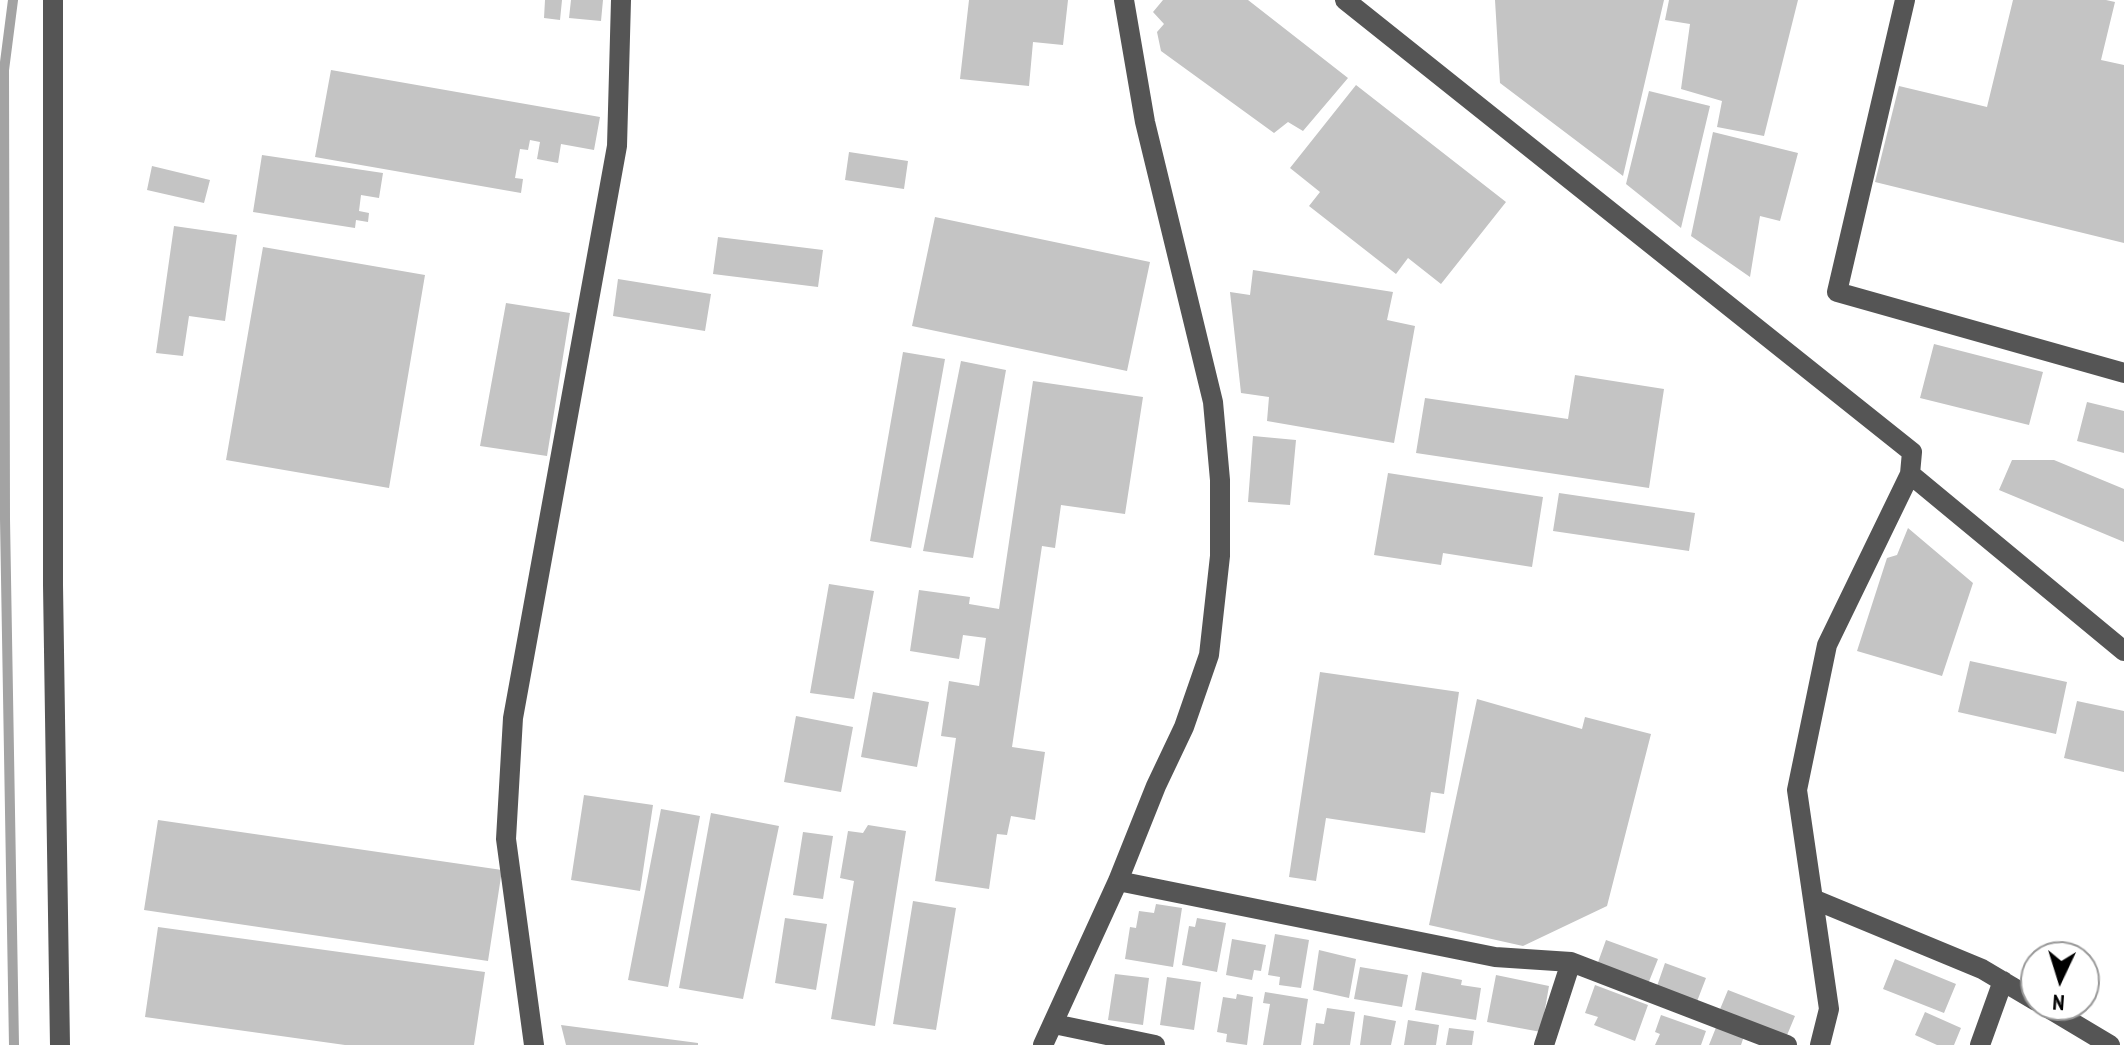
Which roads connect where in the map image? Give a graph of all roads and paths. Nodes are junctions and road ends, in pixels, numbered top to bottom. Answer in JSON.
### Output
{"nodes":[{"id":1,"x":53,"y":0,"type":"edge"},
{"id":2,"x":621,"y":0,"type":"edge"},
{"id":3,"x":1124,"y":0,"type":"edge"},
{"id":4,"x":1345,"y":0,"type":"edge"},
{"id":5,"x":1905,"y":0,"type":"edge"},
{"id":6,"x":2124,"y":373,"type":"edge"},
{"id":7,"x":1910,"y":474,"type":"junction"},
{"id":8,"x":2124,"y":651,"type":"edge"},
{"id":9,"x":1118,"y":881,"type":"junction"},
{"id":10,"x":1813,"y":899,"type":"junction"},
{"id":11,"x":1571,"y":962,"type":"junction"},
{"id":12,"x":2003,"y":981,"type":"junction"},
{"id":13,"x":2020,"y":991,"type":"edge"},
{"id":14,"x":2070,"y":1021,"type":"edge"},
{"id":15,"x":1054,"y":1024,"type":"junction"},
{"id":16,"x":60,"y":1045,"type":"edge"},
{"id":17,"x":534,"y":1045,"type":"edge"},
{"id":18,"x":1043,"y":1045,"type":"edge"},
{"id":19,"x":1155,"y":1045,"type":"edge"},
{"id":20,"x":1544,"y":1045,"type":"edge"},
{"id":21,"x":1787,"y":1045,"type":"edge"},
{"id":22,"x":1820,"y":1045,"type":"edge"},
{"id":23,"x":1980,"y":1045,"type":"edge"},
{"id":24,"x":2110,"y":1045,"type":"edge"}],
"edges":[{"from":1,"to":16,"type":"street"},
{"from":2,"to":17,"type":"street"},
{"from":3,"to":9,"type":"street"},
{"from":4,"to":7,"type":"street"},
{"from":5,"to":6,"type":"street"},
{"from":7,"to":8,"type":"street"},
{"from":7,"to":10,"type":"street"},
{"from":9,"to":11,"type":"street"},
{"from":9,"to":15,"type":"street"},
{"from":10,"to":12,"type":"street"},
{"from":10,"to":22,"type":"street"},
{"from":11,"to":20,"type":"street"},
{"from":11,"to":21,"type":"street"},
{"from":12,"to":13,"type":"street"},
{"from":12,"to":23,"type":"street"},
{"from":14,"to":24,"type":"street"},
{"from":15,"to":18,"type":"street"},
{"from":15,"to":19,"type":"street"}]}
